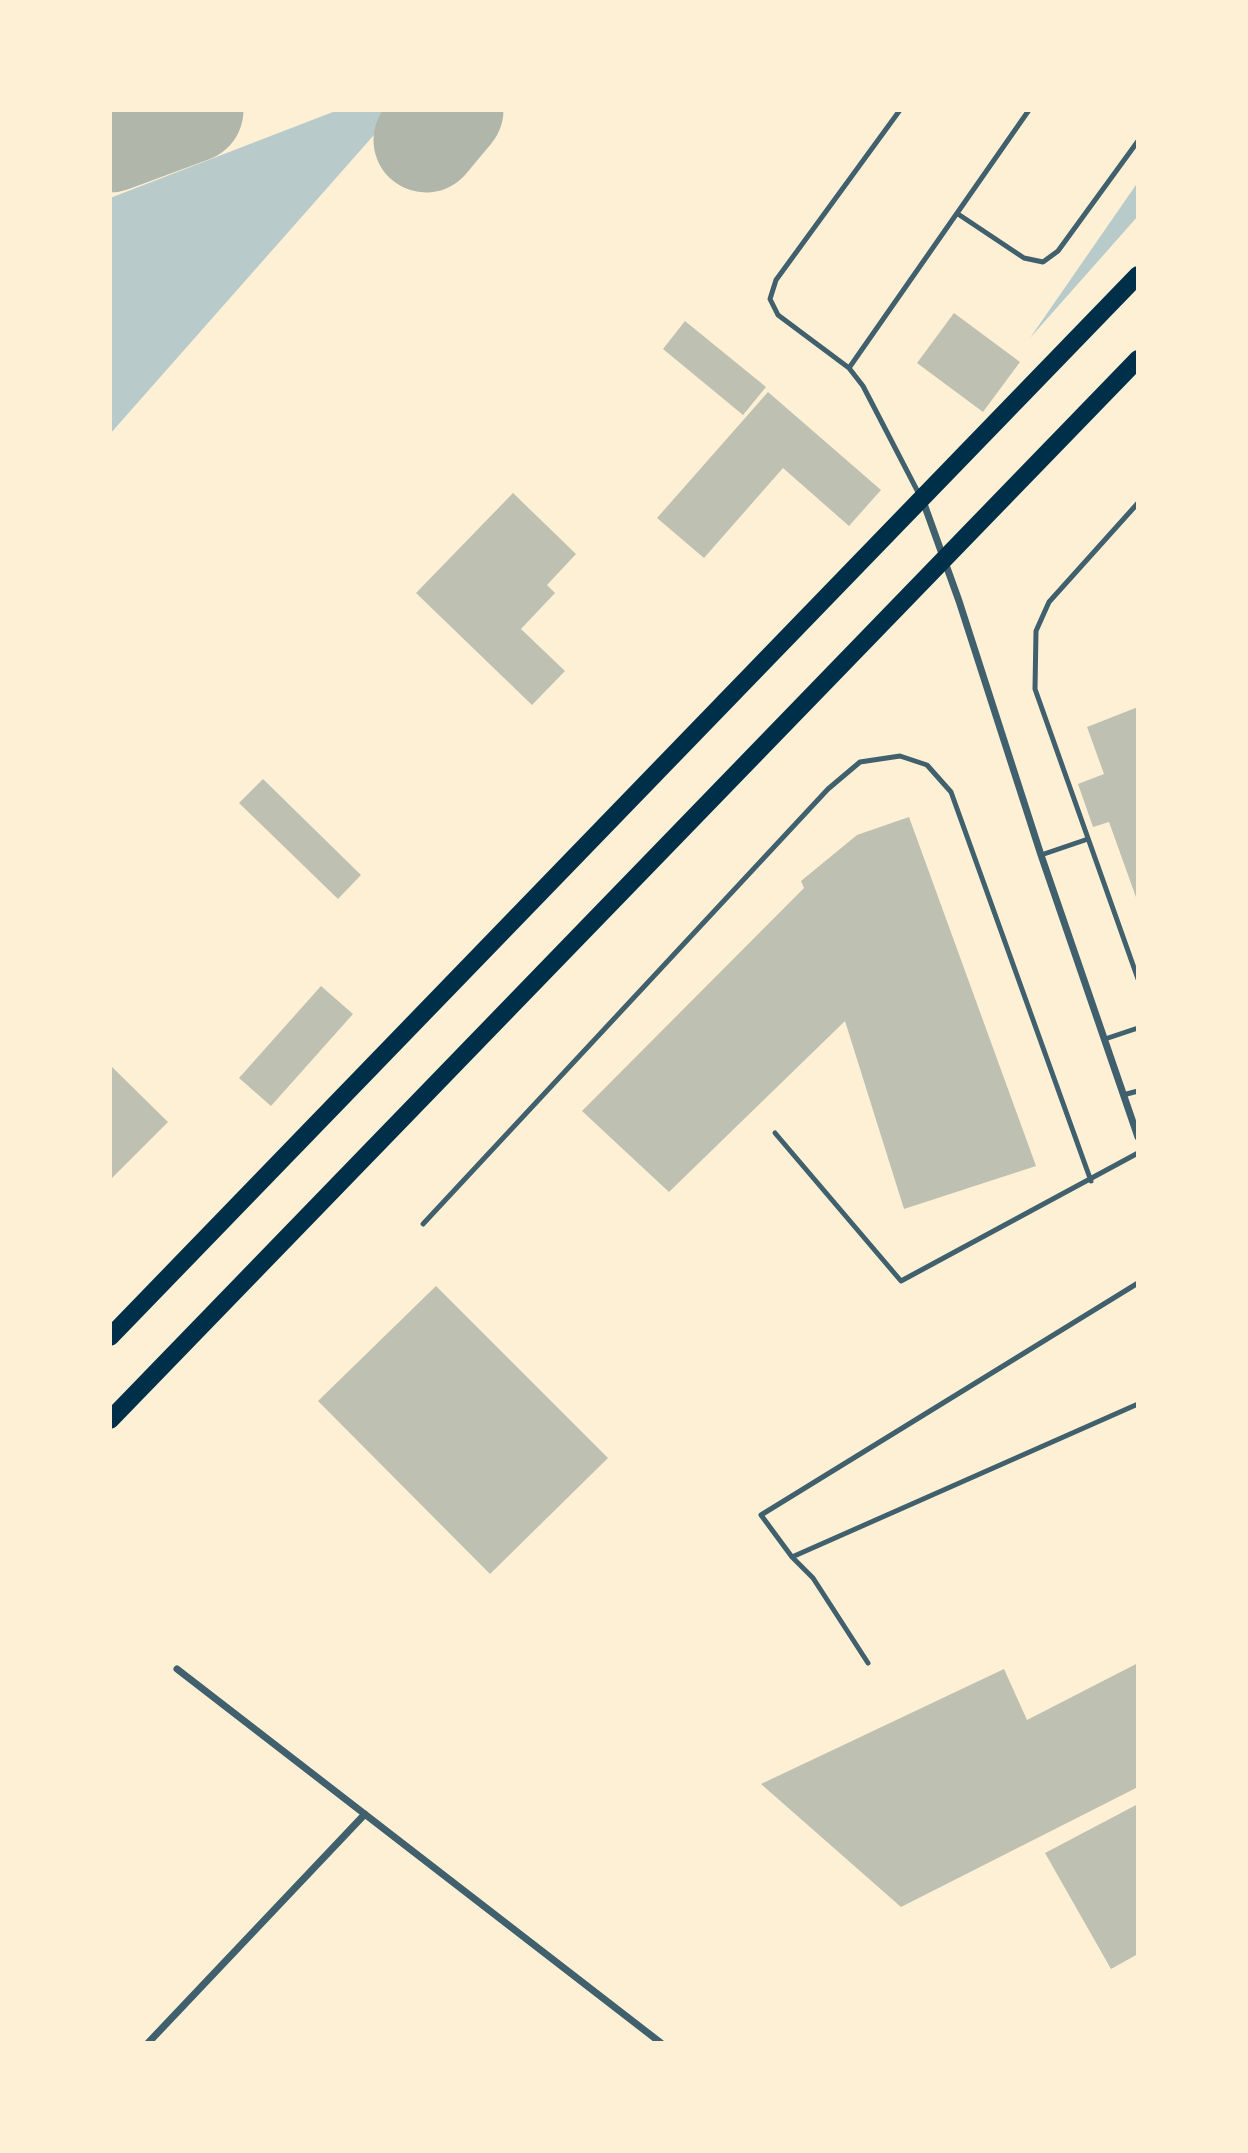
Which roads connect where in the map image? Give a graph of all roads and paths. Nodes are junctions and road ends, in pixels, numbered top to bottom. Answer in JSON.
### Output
{"nodes":[{"id":1,"x":900,"y":110,"type":"edge"},
{"id":2,"x":1029,"y":110,"type":"edge"},
{"id":3,"x":1138,"y":141,"type":"edge"},
{"id":4,"x":958,"y":214,"type":"junction"},
{"id":5,"x":1138,"y":275,"type":"edge"},
{"id":6,"x":1138,"y":359,"type":"edge"},
{"id":7,"x":849,"y":368,"type":"junction"},
{"id":8,"x":922,"y":499,"type":"junction"},
{"id":9,"x":1138,"y":503,"type":"edge"},
{"id":10,"x":944,"y":560,"type":"junction"},
{"id":11,"x":1088,"y":839,"type":"junction"},
{"id":12,"x":1041,"y":855,"type":"junction"},
{"id":13,"x":1138,"y":979,"type":"edge"},
{"id":14,"x":1138,"y":1028,"type":"edge"},
{"id":15,"x":1105,"y":1039,"type":"junction"},
{"id":16,"x":1138,"y":1091,"type":"edge"},
{"id":17,"x":1124,"y":1095,"type":"junction"},
{"id":18,"x":775,"y":1133,"type":"dead end"},
{"id":19,"x":1138,"y":1137,"type":"edge"},
{"id":20,"x":1138,"y":1153,"type":"edge"},
{"id":21,"x":1091,"y":1181,"type":"junction"},
{"id":22,"x":423,"y":1224,"type":"dead end"},
{"id":23,"x":1138,"y":1283,"type":"edge"},
{"id":24,"x":110,"y":1337,"type":"edge"},
{"id":25,"x":1138,"y":1404,"type":"edge"},
{"id":26,"x":110,"y":1420,"type":"edge"},
{"id":27,"x":792,"y":1556,"type":"junction"},
{"id":28,"x":868,"y":1663,"type":"dead end"},
{"id":29,"x":177,"y":1669,"type":"dead end"},
{"id":30,"x":365,"y":1814,"type":"junction"},
{"id":31,"x":148,"y":2043,"type":"edge"},
{"id":32,"x":661,"y":2043,"type":"edge"}],
"edges":[{"from":1,"to":7,"type":"lane"},
{"from":2,"to":4,"type":"lane"},
{"from":3,"to":4,"type":"lane"},
{"from":4,"to":7,"type":"lane"},
{"from":5,"to":8,"type":"main road"},
{"from":6,"to":10,"type":"main road"},
{"from":7,"to":8,"type":"lane"},
{"from":8,"to":10,"type":"street"},
{"from":8,"to":24,"type":"main road"},
{"from":9,"to":11,"type":"lane"},
{"from":10,"to":12,"type":"street"},
{"from":10,"to":26,"type":"main road"},
{"from":11,"to":12,"type":"lane"},
{"from":11,"to":13,"type":"lane"},
{"from":12,"to":15,"type":"street"},
{"from":14,"to":15,"type":"lane"},
{"from":15,"to":17,"type":"street"},
{"from":16,"to":17,"type":"lane"},
{"from":17,"to":19,"type":"street"},
{"from":18,"to":21,"type":"lane"},
{"from":20,"to":21,"type":"lane"},
{"from":21,"to":22,"type":"lane"},
{"from":23,"to":27,"type":"lane"},
{"from":25,"to":27,"type":"lane"},
{"from":27,"to":28,"type":"lane"},
{"from":29,"to":30,"type":"street"},
{"from":30,"to":31,"type":"street"},
{"from":30,"to":32,"type":"street"}]}
